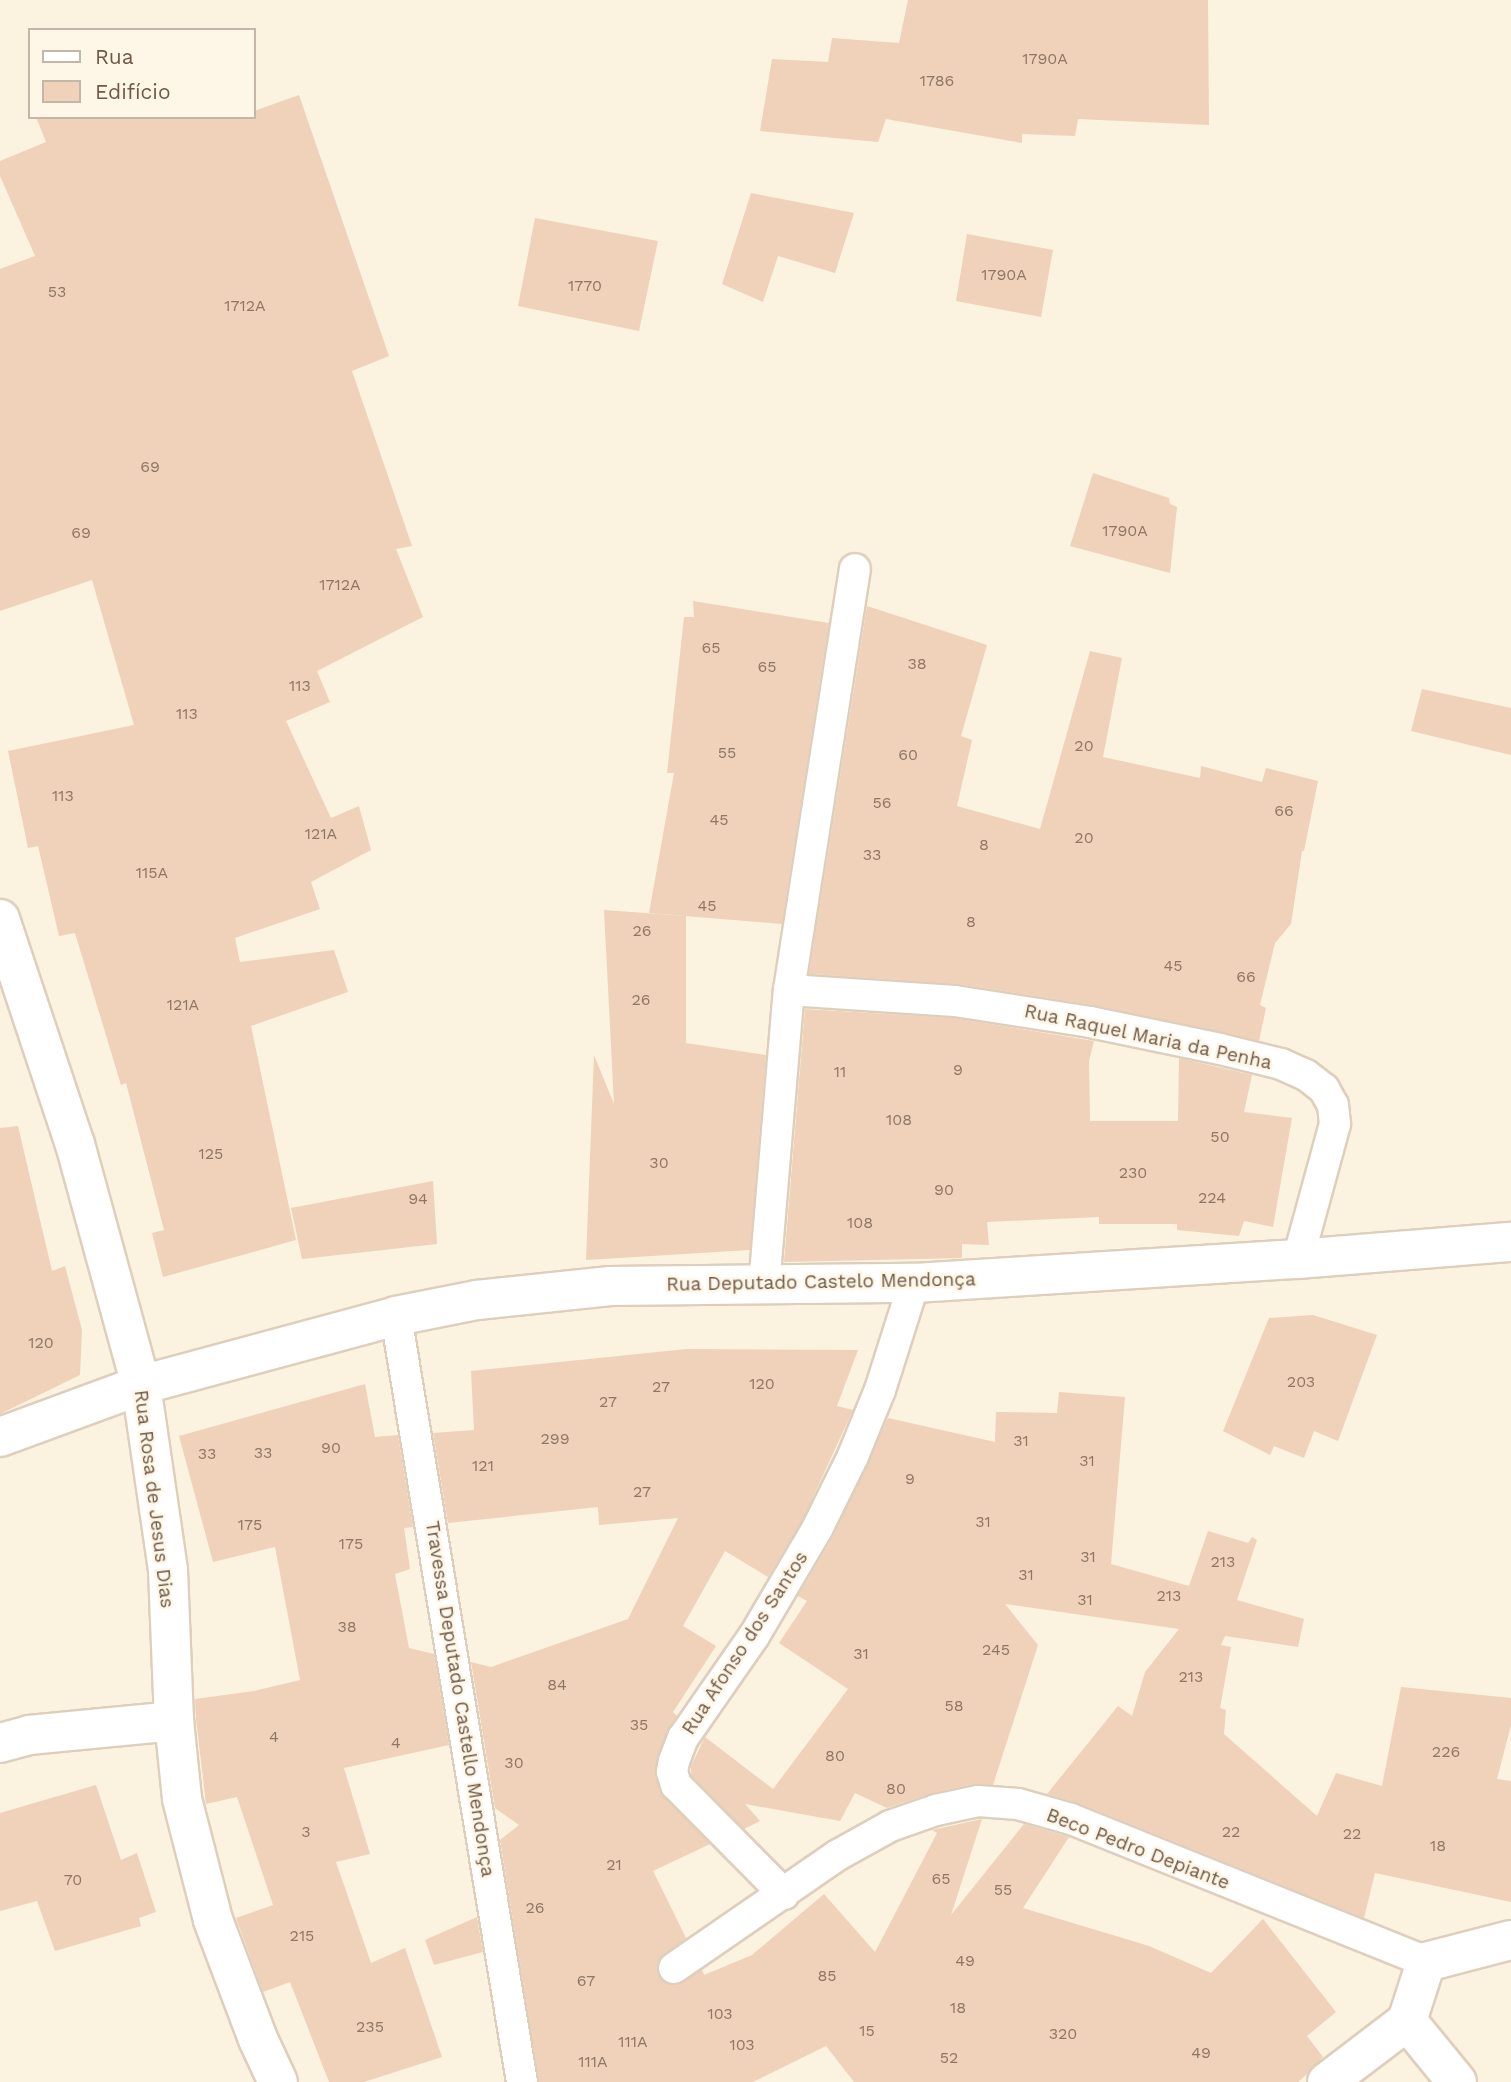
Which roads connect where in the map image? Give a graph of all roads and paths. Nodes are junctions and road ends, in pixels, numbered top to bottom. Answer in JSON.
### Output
{"nodes":[{"id":1,"x":855,"y":569,"type":"dead end"},
{"id":2,"x":0,"y":919,"type":"edge"},
{"id":3,"x":789,"y":990,"type":"junction"},
{"id":4,"x":1511,"y":1242,"type":"edge"},
{"id":5,"x":1298,"y":1259,"type":"junction"},
{"id":6,"x":914,"y":1283,"type":"junction"},
{"id":7,"x":764,"y":1286,"type":"junction"},
{"id":8,"x":396,"y":1316,"type":"junction"},
{"id":9,"x":141,"y":1385,"type":"junction"},
{"id":10,"x":0,"y":1437,"type":"edge"},
{"id":11,"x":174,"y":1721,"type":"junction"},
{"id":12,"x":0,"y":1743,"type":"edge"},
{"id":13,"x":784,"y":1894,"type":"junction"},
{"id":14,"x":1511,"y":1940,"type":"edge"},
{"id":15,"x":1426,"y":1962,"type":"junction"},
{"id":16,"x":674,"y":1968,"type":"dead end"},
{"id":17,"x":1407,"y":2021,"type":"junction"},
{"id":18,"x":278,"y":2082,"type":"edge"},
{"id":19,"x":522,"y":2082,"type":"edge"},
{"id":20,"x":1327,"y":2082,"type":"edge"},
{"id":21,"x":1457,"y":2082,"type":"edge"}],
"edges":[{"from":1,"to":3,"type":"lane"},
{"from":2,"to":9,"type":"street","name":"Rua Rosa de Jesus Dias"},
{"from":3,"to":5,"type":"lane","name":"Rua Raquel Maria da Penha"},
{"from":3,"to":7,"type":"lane"},
{"from":4,"to":5,"type":"street","name":"Rua Deputado Castelo Mendonça"},
{"from":5,"to":6,"type":"street","name":"Rua Deputado Castelo Mendonça"},
{"from":6,"to":7,"type":"street","name":"Rua Deputado Castelo Mendonça"},
{"from":6,"to":13,"type":"lane","name":"Rua Afonso dos Santos"},
{"from":7,"to":8,"type":"street","name":"Rua Deputado Castelo Mendonça"},
{"from":8,"to":9,"type":"street","name":"Rua Deputado Castelo Mendonça"},
{"from":8,"to":19,"type":"lane","name":"Travessa Deputado Castello Mendonça"},
{"from":9,"to":10,"type":"street","name":"Rua Deputado Castelo Mendonça"},
{"from":9,"to":11,"type":"street","name":"Rua Rosa de Jesus Dias"},
{"from":11,"to":12,"type":"street"},
{"from":11,"to":18,"type":"street","name":"Rua Rosa de Jesus Dias"},
{"from":13,"to":15,"type":"lane","name":"Beco Pedro Depiante"},
{"from":13,"to":16,"type":"lane","name":"Beco Pedro Depiante"},
{"from":14,"to":15,"type":"street"},
{"from":15,"to":17,"type":"street"},
{"from":17,"to":20,"type":"street"},
{"from":17,"to":21,"type":"street"}]}
